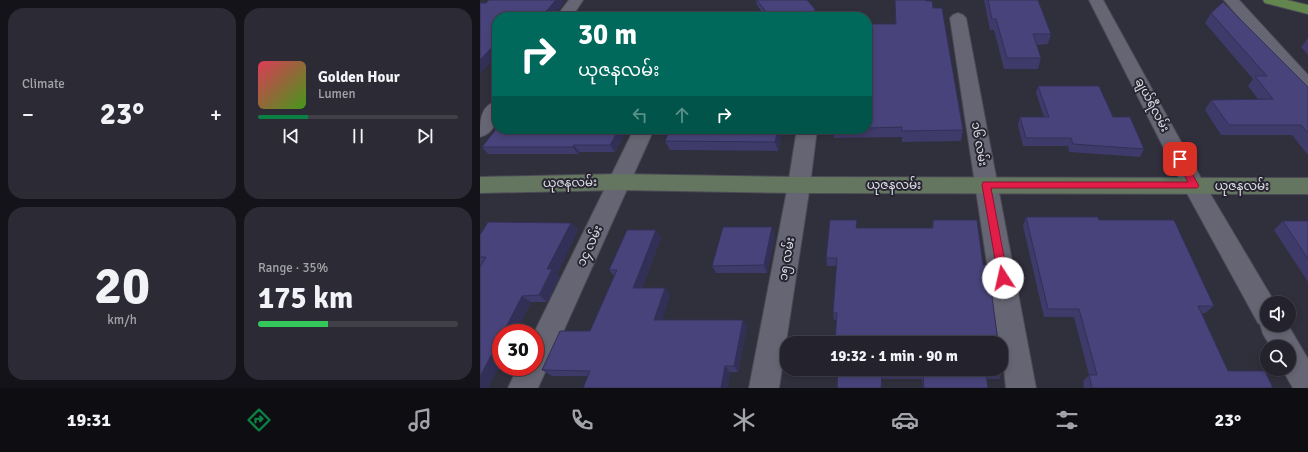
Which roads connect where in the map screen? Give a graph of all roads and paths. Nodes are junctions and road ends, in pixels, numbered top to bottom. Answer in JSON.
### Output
{"nodes":[{"id":1,"x":576,"y":0,"type":"edge"},
{"id":2,"x":1096,"y":0,"type":"edge"},
{"id":3,"x":1231,"y":0,"type":"edge"},
{"id":4,"x":1270,"y":0,"type":"edge"},
{"id":5,"x":1308,"y":10,"type":"edge"},
{"id":6,"x":568,"y":12,"type":"edge"},
{"id":7,"x":958,"y":18,"type":"dead end"},
{"id":8,"x":1308,"y":86,"type":"edge"},
{"id":9,"x":492,"y":114,"type":"edge"},
{"id":10,"x":480,"y":130,"type":"edge"},
{"id":11,"x":642,"y":134,"type":"edge"},
{"id":12,"x":806,"y":134,"type":"edge"},
{"id":13,"x":619,"y":182,"type":"junction"},
{"id":14,"x":480,"y":184,"type":"edge"},
{"id":15,"x":799,"y":185,"type":"junction"},
{"id":16,"x":986,"y":185,"type":"junction"},
{"id":17,"x":1194,"y":186,"type":"junction"},
{"id":18,"x":1308,"y":186,"type":"edge"},
{"id":19,"x":1260,"y":302,"type":"edge"},
{"id":20,"x":544,"y":343,"type":"edge"},
{"id":21,"x":1296,"y":366,"type":"edge"},
{"id":22,"x":529,"y":376,"type":"edge"},
{"id":23,"x":1308,"y":387,"type":"edge"},
{"id":24,"x":523,"y":388,"type":"edge"},
{"id":25,"x":764,"y":388,"type":"edge"},
{"id":26,"x":1022,"y":388,"type":"edge"}],
"edges":[{"from":1,"to":6,"type":"street"},
{"from":2,"to":17,"type":"street","name":"ချယ်ရီလမ်း"},
{"from":3,"to":8,"type":"street"},
{"from":4,"to":5,"type":"main road"},
{"from":7,"to":16,"type":"street","name":"၁၆ လမ်း"},
{"from":9,"to":10,"type":"street"},
{"from":11,"to":13,"type":"street","name":"၁၄ လမ်း"},
{"from":12,"to":15,"type":"street","name":"၁၅ လမ်း"},
{"from":13,"to":14,"type":"street","name":"ယုဇနလမ်း"},
{"from":13,"to":15,"type":"street","name":"ယုဇနလမ်း"},
{"from":13,"to":20,"type":"street","name":"၁၄ လမ်း"},
{"from":15,"to":16,"type":"street","name":"ယုဇနလမ်း"},
{"from":15,"to":25,"type":"street","name":"၁၅ လမ်း"},
{"from":16,"to":17,"type":"street","name":"ယုဇနလမ်း"},
{"from":16,"to":26,"type":"street","name":"၁၆ လမ်း"},
{"from":17,"to":18,"type":"street","name":"ယုဇနလမ်း"},
{"from":17,"to":19,"type":"street","name":"ချယ်ရီလမ်း"},
{"from":21,"to":23,"type":"street"},
{"from":22,"to":24,"type":"street"}]}
